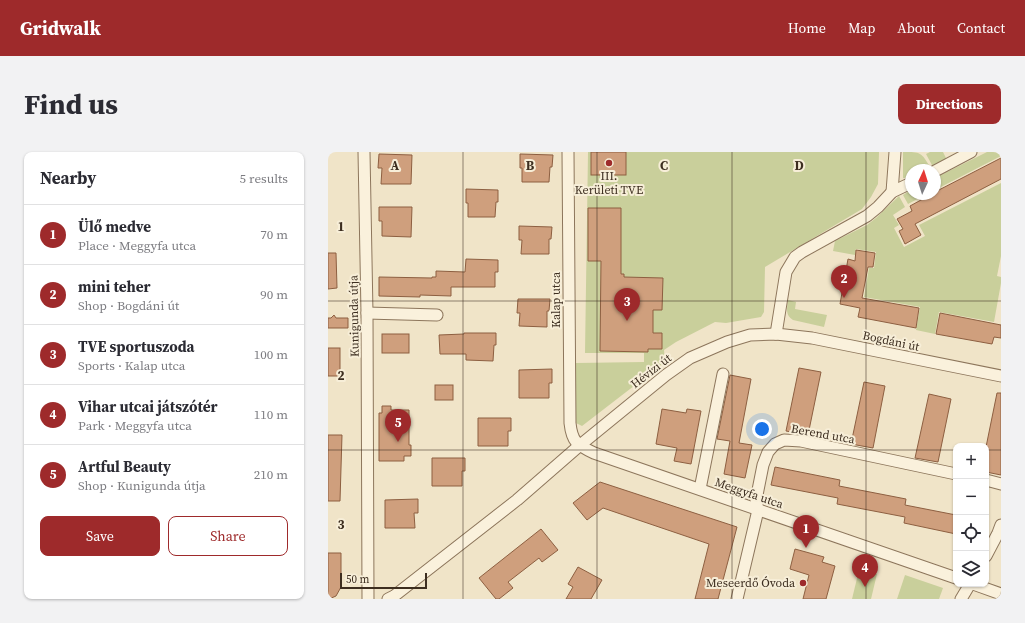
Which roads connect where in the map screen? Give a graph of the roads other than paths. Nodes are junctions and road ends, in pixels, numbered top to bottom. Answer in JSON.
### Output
{"nodes":[{"id":1,"x":364,"y":152,"type":"edge"},
{"id":2,"x":568,"y":152,"type":"edge"},
{"id":3,"x":895,"y":152,"type":"edge"},
{"id":4,"x":971,"y":152,"type":"edge"},
{"id":5,"x":941,"y":168,"type":"edge"},
{"id":6,"x":905,"y":186,"type":"edge"},
{"id":7,"x":892,"y":192,"type":"junction"},
{"id":8,"x":367,"y":313,"type":"junction"},
{"id":9,"x":437,"y":314,"type":"dead end"},
{"id":10,"x":776,"y":334,"type":"junction"},
{"id":11,"x":723,"y":374,"type":"dead end"},
{"id":12,"x":1001,"y":376,"type":"edge"},
{"id":13,"x":579,"y":446,"type":"junction"},
{"id":14,"x":953,"y":473,"type":"edge"},
{"id":15,"x":989,"y":481,"type":"edge"},
{"id":16,"x":1001,"y":484,"type":"edge"},
{"id":17,"x":700,"y":489,"type":"junction"},
{"id":18,"x":758,"y":510,"type":"junction"},
{"id":19,"x":1001,"y":525,"type":"edge"},
{"id":20,"x":989,"y":551,"type":"edge"},
{"id":21,"x":953,"y":577,"type":"edge"},
{"id":22,"x":970,"y":587,"type":"edge"},
{"id":23,"x":981,"y":587,"type":"edge"},
{"id":24,"x":1001,"y":594,"type":"edge"},
{"id":25,"x":368,"y":599,"type":"edge"},
{"id":26,"x":388,"y":599,"type":"edge"},
{"id":27,"x":736,"y":599,"type":"edge"},
{"id":28,"x":961,"y":599,"type":"edge"}],
"edges":[{"from":1,"to":8,"type":"street","name":"Kunigunda útja"},
{"from":2,"to":13,"type":"street","name":"Kalap utca"},
{"from":3,"to":7,"type":"street"},
{"from":4,"to":5,"type":"street"},
{"from":6,"to":7,"type":"street"},
{"from":7,"to":10,"type":"street"},
{"from":8,"to":9,"type":"street"},
{"from":8,"to":25,"type":"street","name":"Kunigunda útja"},
{"from":10,"to":12,"type":"street","name":"Bogdáni út"},
{"from":10,"to":13,"type":"street","name":"Hévízi út"},
{"from":11,"to":17,"type":"street"},
{"from":13,"to":17,"type":"street","name":"Meggyfa utca"},
{"from":13,"to":26,"type":"street","name":"Hévízi út"},
{"from":14,"to":18,"type":"street","name":"Berend utca"},
{"from":15,"to":16,"type":"street"},
{"from":17,"to":18,"type":"street","name":"Meggyfa utca"},
{"from":18,"to":21,"type":"street","name":"Meggyfa utca"},
{"from":18,"to":27,"type":"street","name":"Berend utca"},
{"from":19,"to":20,"type":"street"},
{"from":22,"to":28,"type":"street"},
{"from":23,"to":24,"type":"street"}]}
